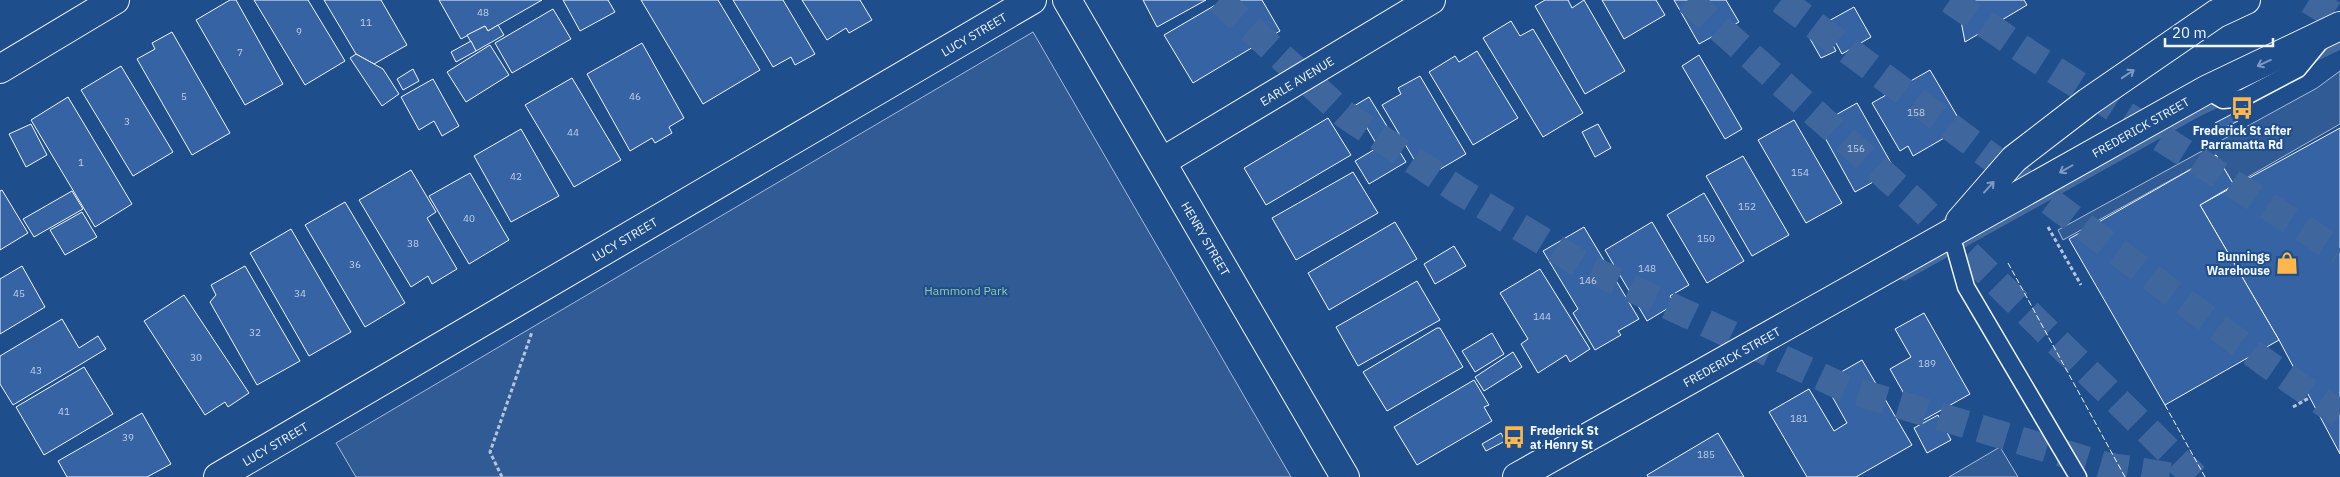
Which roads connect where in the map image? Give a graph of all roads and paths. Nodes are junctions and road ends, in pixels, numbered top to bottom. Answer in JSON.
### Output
{"nodes":[{"id":1,"x":115,"y":0,"type":"edge"},
{"id":2,"x":1032,"y":0,"type":"edge"},
{"id":3,"x":1067,"y":0,"type":"edge"},
{"id":4,"x":1431,"y":0,"type":"edge"},
{"id":5,"x":2246,"y":0,"type":"edge"},
{"id":6,"x":2214,"y":5,"type":"edge"},
{"id":7,"x":2335,"y":29,"type":"edge"},
{"id":8,"x":0,"y":69,"type":"edge"},
{"id":9,"x":1162,"y":161,"type":"junction"},
{"id":10,"x":2048,"y":227,"type":"dead end"},
{"id":11,"x":1946,"y":237,"type":"junction"},
{"id":12,"x":550,"y":281,"type":"junction"},
{"id":13,"x":2081,"y":285,"type":"dead end"},
{"id":14,"x":2310,"y":398,"type":"dead end"},
{"id":15,"x":2294,"y":407,"type":"dead end"},
{"id":16,"x":218,"y":477,"type":"edge"},
{"id":17,"x":502,"y":477,"type":"edge"},
{"id":18,"x":1345,"y":477,"type":"edge"},
{"id":19,"x":1517,"y":477,"type":"edge"},
{"id":20,"x":2078,"y":477,"type":"edge"}],
"edges":[{"from":1,"to":8,"type":"street"},
{"from":2,"to":12,"type":"street","name":"LUCY STREET"},
{"from":3,"to":9,"type":"street","name":"HENRY STREET"},
{"from":4,"to":9,"type":"street","name":"EARLE AVENUE"},
{"from":5,"to":6,"type":"street","name":"FREDERICK STREET"},
{"from":11,"to":6,"type":"street","name":"FREDERICK STREET","one_way":true},
{"from":7,"to":11,"type":"street","name":"FREDERICK STREET","one_way":true},
{"from":9,"to":18,"type":"street","name":"HENRY STREET"},
{"from":10,"to":13,"type":"path"},
{"from":11,"to":19,"type":"street","name":"FREDERICK STREET"},
{"from":11,"to":20,"type":"lane"},
{"from":12,"to":16,"type":"street","name":"LUCY STREET"},
{"from":12,"to":17,"type":"path"},
{"from":14,"to":15,"type":"path"}]}
